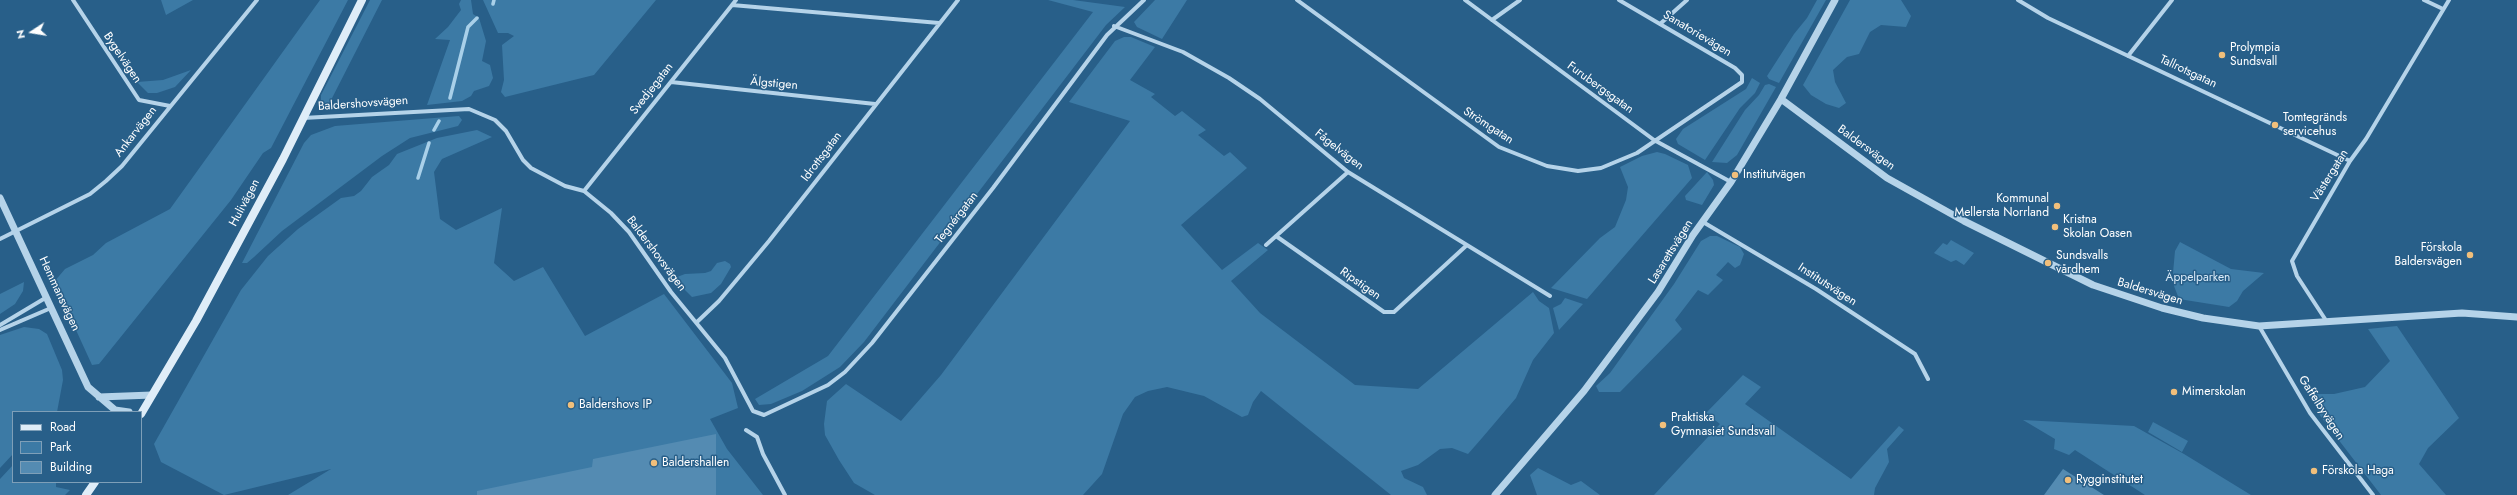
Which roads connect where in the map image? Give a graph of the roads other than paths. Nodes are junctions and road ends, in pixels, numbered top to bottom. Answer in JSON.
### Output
{"nodes":[{"id":1,"x":73,"y":0,"type":"edge"},
{"id":2,"x":257,"y":0,"type":"edge"},
{"id":3,"x":362,"y":0,"type":"edge"},
{"id":4,"x":736,"y":0,"type":"edge"},
{"id":5,"x":958,"y":0,"type":"edge"},
{"id":6,"x":1144,"y":0,"type":"edge"},
{"id":7,"x":1297,"y":0,"type":"edge"},
{"id":8,"x":1464,"y":0,"type":"edge"},
{"id":9,"x":1520,"y":0,"type":"edge"},
{"id":10,"x":1619,"y":0,"type":"edge"},
{"id":11,"x":1687,"y":0,"type":"edge"},
{"id":12,"x":1835,"y":0,"type":"edge"},
{"id":13,"x":2018,"y":0,"type":"edge"},
{"id":14,"x":2172,"y":0,"type":"edge"},
{"id":15,"x":2424,"y":0,"type":"edge"},
{"id":16,"x":2449,"y":0,"type":"edge"},
{"id":17,"x":732,"y":5,"type":"junction"},
{"id":18,"x":2443,"y":8,"type":"junction"},
{"id":19,"x":1492,"y":20,"type":"junction"},
{"id":20,"x":939,"y":23,"type":"junction"},
{"id":21,"x":1660,"y":24,"type":"junction"},
{"id":22,"x":1114,"y":26,"type":"junction"},
{"id":23,"x":2128,"y":56,"type":"junction"},
{"id":24,"x":1742,"y":75,"type":"joint"},
{"id":25,"x":671,"y":82,"type":"junction"},
{"id":26,"x":1781,"y":99,"type":"junction"},
{"id":27,"x":875,"y":104,"type":"junction"},
{"id":28,"x":170,"y":106,"type":"junction"},
{"id":29,"x":303,"y":118,"type":"junction"},
{"id":30,"x":1654,"y":140,"type":"junction"},
{"id":31,"x":2350,"y":161,"type":"junction"},
{"id":32,"x":1348,"y":172,"type":"junction"},
{"id":33,"x":1731,"y":182,"type":"junction"},
{"id":34,"x":584,"y":191,"type":"junction"},
{"id":35,"x":0,"y":198,"type":"edge"},
{"id":36,"x":1702,"y":222,"type":"junction"},
{"id":37,"x":16,"y":231,"type":"junction"},
{"id":38,"x":1276,"y":236,"type":"junction"},
{"id":39,"x":0,"y":239,"type":"edge"},
{"id":40,"x":1266,"y":245,"type":"dead end"},
{"id":41,"x":1467,"y":245,"type":"junction"},
{"id":42,"x":1550,"y":296,"type":"dead end"},
{"id":43,"x":46,"y":297,"type":"junction"},
{"id":44,"x":50,"y":308,"type":"junction"},
{"id":45,"x":2517,"y":317,"type":"edge"},
{"id":46,"x":697,"y":322,"type":"junction"},
{"id":47,"x":2327,"y":322,"type":"junction"},
{"id":48,"x":0,"y":325,"type":"edge"},
{"id":49,"x":2259,"y":326,"type":"junction"},
{"id":50,"x":0,"y":330,"type":"edge"},
{"id":51,"x":1928,"y":379,"type":"dead end"},
{"id":52,"x":152,"y":395,"type":"junction"},
{"id":53,"x":99,"y":397,"type":"junction"},
{"id":54,"x":122,"y":411,"type":"edge"},
{"id":55,"x":142,"y":412,"type":"edge"},
{"id":56,"x":760,"y":415,"type":"joint"},
{"id":57,"x":746,"y":430,"type":"dead end"},
{"id":58,"x":94,"y":483,"type":"edge"},
{"id":59,"x":86,"y":495,"type":"edge"},
{"id":60,"x":785,"y":495,"type":"edge"},
{"id":61,"x":1496,"y":495,"type":"edge"},
{"id":62,"x":2373,"y":495,"type":"edge"}],
"edges":[{"from":1,"to":28,"type":"street","name":"Bygelvägen"},
{"from":2,"to":28,"type":"street","name":"Ankarvägen"},
{"from":3,"to":29,"type":"main road","name":"Hulivägen"},
{"from":4,"to":17,"type":"street","name":"Svedjegatan"},
{"from":5,"to":20,"type":"street","name":"Idrottsgatan"},
{"from":6,"to":22,"type":"street","name":"Tegnérgatan"},
{"from":7,"to":30,"type":"street","name":"Strömgatan"},
{"from":8,"to":19,"type":"street","name":"Furubergsgatan"},
{"from":9,"to":19,"type":"street"},
{"from":10,"to":21,"type":"street","name":"Sanatorievägen"},
{"from":11,"to":21,"type":"street"},
{"from":12,"to":26,"type":"street","name":"Lasarettsvägen"},
{"from":13,"to":23,"type":"street","name":"Tallrotsgatan"},
{"from":14,"to":23,"type":"street"},
{"from":15,"to":18,"type":"street"},
{"from":16,"to":18,"type":"street","name":"Västergatan"},
{"from":17,"to":20,"type":"street"},
{"from":17,"to":25,"type":"street","name":"Svedjegatan"},
{"from":18,"to":31,"type":"street","name":"Västergatan"},
{"from":19,"to":30,"type":"street","name":"Furubergsgatan"},
{"from":20,"to":27,"type":"street","name":"Idrottsgatan"},
{"from":21,"to":24,"type":"street","name":"Sanatorievägen"},
{"from":22,"to":32,"type":"street","name":"Fågelvägen"},
{"from":22,"to":56,"type":"street","name":"Tegnérgatan"},
{"from":23,"to":31,"type":"street","name":"Tallrotsgatan"},
{"from":24,"to":30,"type":"street","name":"Strömgatan"},
{"from":25,"to":27,"type":"street","name":"Älgstigen"},
{"from":25,"to":34,"type":"street","name":"Svedjegatan"},
{"from":26,"to":33,"type":"street","name":"Lasarettsvägen"},
{"from":26,"to":49,"type":"street","name":"Baldersvägen"},
{"from":27,"to":46,"type":"street","name":"Idrottsgatan"},
{"from":28,"to":37,"type":"street","name":"Ankarvägen"},
{"from":29,"to":34,"type":"street","name":"Baldershovsvägen"},
{"from":29,"to":52,"type":"main road","name":"Hulivägen"},
{"from":30,"to":33,"type":"street","name":"Furubergsgatan"},
{"from":31,"to":47,"type":"street","name":"Västergatan"},
{"from":32,"to":38,"type":"street"},
{"from":32,"to":41,"type":"street","name":"Fågelvägen"},
{"from":33,"to":36,"type":"street","name":"Lasarettsvägen"},
{"from":34,"to":46,"type":"street","name":"Baldershovsvägen"},
{"from":35,"to":37,"type":"street","name":"Hemmansvägen"},
{"from":36,"to":51,"type":"street","name":"Institutsvägen"},
{"from":36,"to":61,"type":"street","name":"Lasarettsvägen"},
{"from":37,"to":39,"type":"street","name":"Ankarvägen"},
{"from":37,"to":43,"type":"street","name":"Hemmansvägen"},
{"from":38,"to":40,"type":"street"},
{"from":38,"to":41,"type":"street","name":"Ripstigen"},
{"from":41,"to":42,"type":"street","name":"Fågelvägen"},
{"from":43,"to":44,"type":"street","name":"Hemmansvägen"},
{"from":43,"to":48,"type":"street"},
{"from":44,"to":50,"type":"street"},
{"from":44,"to":53,"type":"street","name":"Hemmansvägen"},
{"from":45,"to":47,"type":"street","name":"Baldersvägen"},
{"from":46,"to":56,"type":"street","name":"Baldershovsvägen"},
{"from":47,"to":49,"type":"street","name":"Baldersvägen"},
{"from":49,"to":62,"type":"street","name":"Gaffelbyvägen"},
{"from":52,"to":53,"type":"street"},
{"from":52,"to":55,"type":"main road","name":"Hulivägen"},
{"from":53,"to":54,"type":"street","name":"Hemmansvägen"},
{"from":57,"to":60,"type":"street"},
{"from":58,"to":59,"type":"main road"}]}
